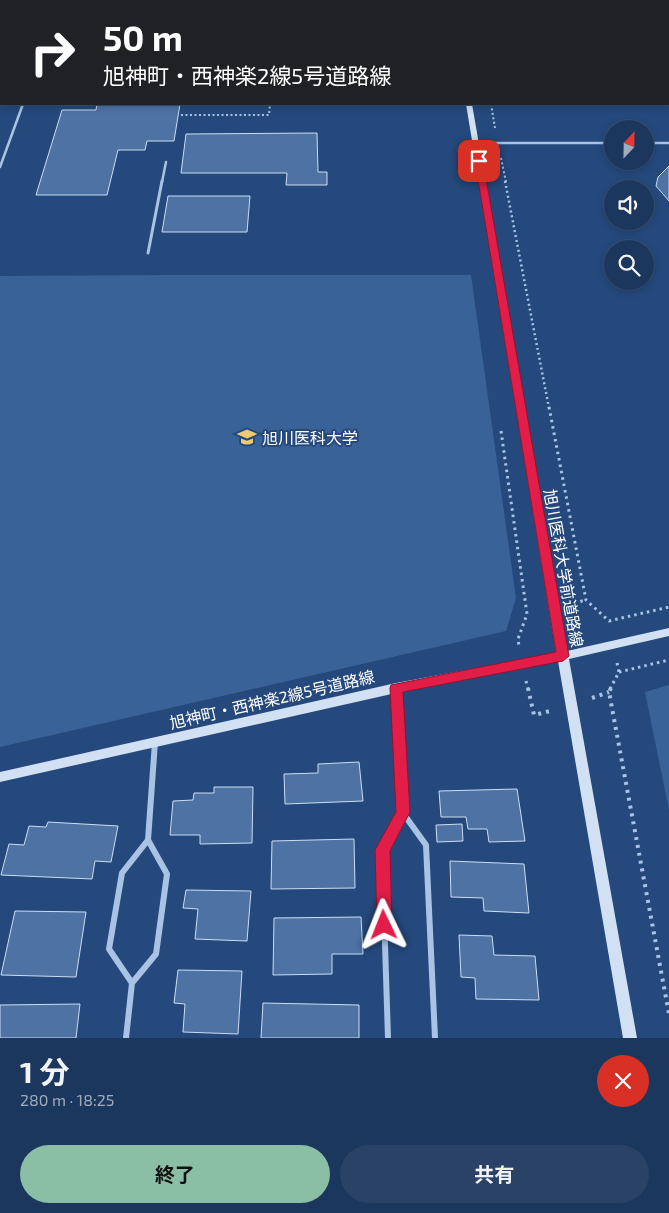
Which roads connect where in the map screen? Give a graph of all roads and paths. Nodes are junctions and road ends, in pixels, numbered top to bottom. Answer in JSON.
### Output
{"nodes":[{"id":1,"x":23,"y":105,"type":"edge"},
{"id":2,"x":270,"y":105,"type":"edge"},
{"id":3,"x":469,"y":105,"type":"edge"},
{"id":4,"x":491,"y":105,"type":"edge"},
{"id":5,"x":181,"y":115,"type":"dead end"},
{"id":6,"x":476,"y":142,"type":"junction"},
{"id":7,"x":498,"y":142,"type":"junction"},
{"id":8,"x":604,"y":143,"type":"edge"},
{"id":9,"x":654,"y":143,"type":"edge"},
{"id":10,"x":669,"y":143,"type":"edge"},
{"id":11,"x":166,"y":162,"type":"dead end"},
{"id":12,"x":0,"y":167,"type":"edge"},
{"id":13,"x":148,"y":253,"type":"dead end"},
{"id":14,"x":669,"y":607,"type":"edge"},
{"id":15,"x":527,"y":614,"type":"dead end"},
{"id":16,"x":669,"y":632,"type":"edge"},
{"id":17,"x":518,"y":639,"type":"dead end"},
{"id":18,"x":563,"y":656,"type":"junction"},
{"id":19,"x":669,"y":660,"type":"edge"},
{"id":20,"x":526,"y":679,"type":"dead end"},
{"id":21,"x":396,"y":688,"type":"junction"},
{"id":22,"x":534,"y":715,"type":"dead end"},
{"id":23,"x":155,"y":742,"type":"junction"},
{"id":24,"x":0,"y":777,"type":"edge"},
{"id":25,"x":403,"y":812,"type":"junction"},
{"id":26,"x":148,"y":840,"type":"junction"},
{"id":27,"x":132,"y":983,"type":"junction"},
{"id":28,"x":669,"y":1014,"type":"edge"},
{"id":29,"x":126,"y":1038,"type":"edge"},
{"id":30,"x":388,"y":1038,"type":"edge"},
{"id":31,"x":436,"y":1038,"type":"edge"},
{"id":32,"x":630,"y":1038,"type":"edge"}],
"edges":[{"from":1,"to":12,"type":"lane"},
{"from":2,"to":5,"type":"path"},
{"from":3,"to":6,"type":"street","name":"旭川医科大学前道路線"},
{"from":4,"to":7,"type":"path"},
{"from":6,"to":7,"type":"lane"},
{"from":6,"to":18,"type":"street","name":"旭川医科大学前道路線"},
{"from":7,"to":8,"type":"lane"},
{"from":7,"to":14,"type":"path"},
{"from":9,"to":10,"type":"lane"},
{"from":11,"to":13,"type":"lane"},
{"from":15,"to":17,"type":"path"},
{"from":16,"to":18,"type":"street","name":"旭神町・西神楽2線5号道路線"},
{"from":18,"to":21,"type":"street","name":"旭神町・西神楽2線5号道路線"},
{"from":18,"to":32,"type":"street","name":"旭川医科大学前道路線"},
{"from":19,"to":28,"type":"path"},
{"from":20,"to":22,"type":"path"},
{"from":21,"to":23,"type":"street","name":"旭神町・西神楽2線5号道路線"},
{"from":21,"to":25,"type":"street"},
{"from":23,"to":24,"type":"street","name":"旭神町・西神楽2線5号道路線"},
{"from":23,"to":26,"type":"street"},
{"from":25,"to":30,"type":"street"},
{"from":25,"to":31,"type":"street"},
{"from":26,"to":27,"type":"street"},
{"from":26,"to":27,"type":"street"},
{"from":27,"to":29,"type":"street"}]}
